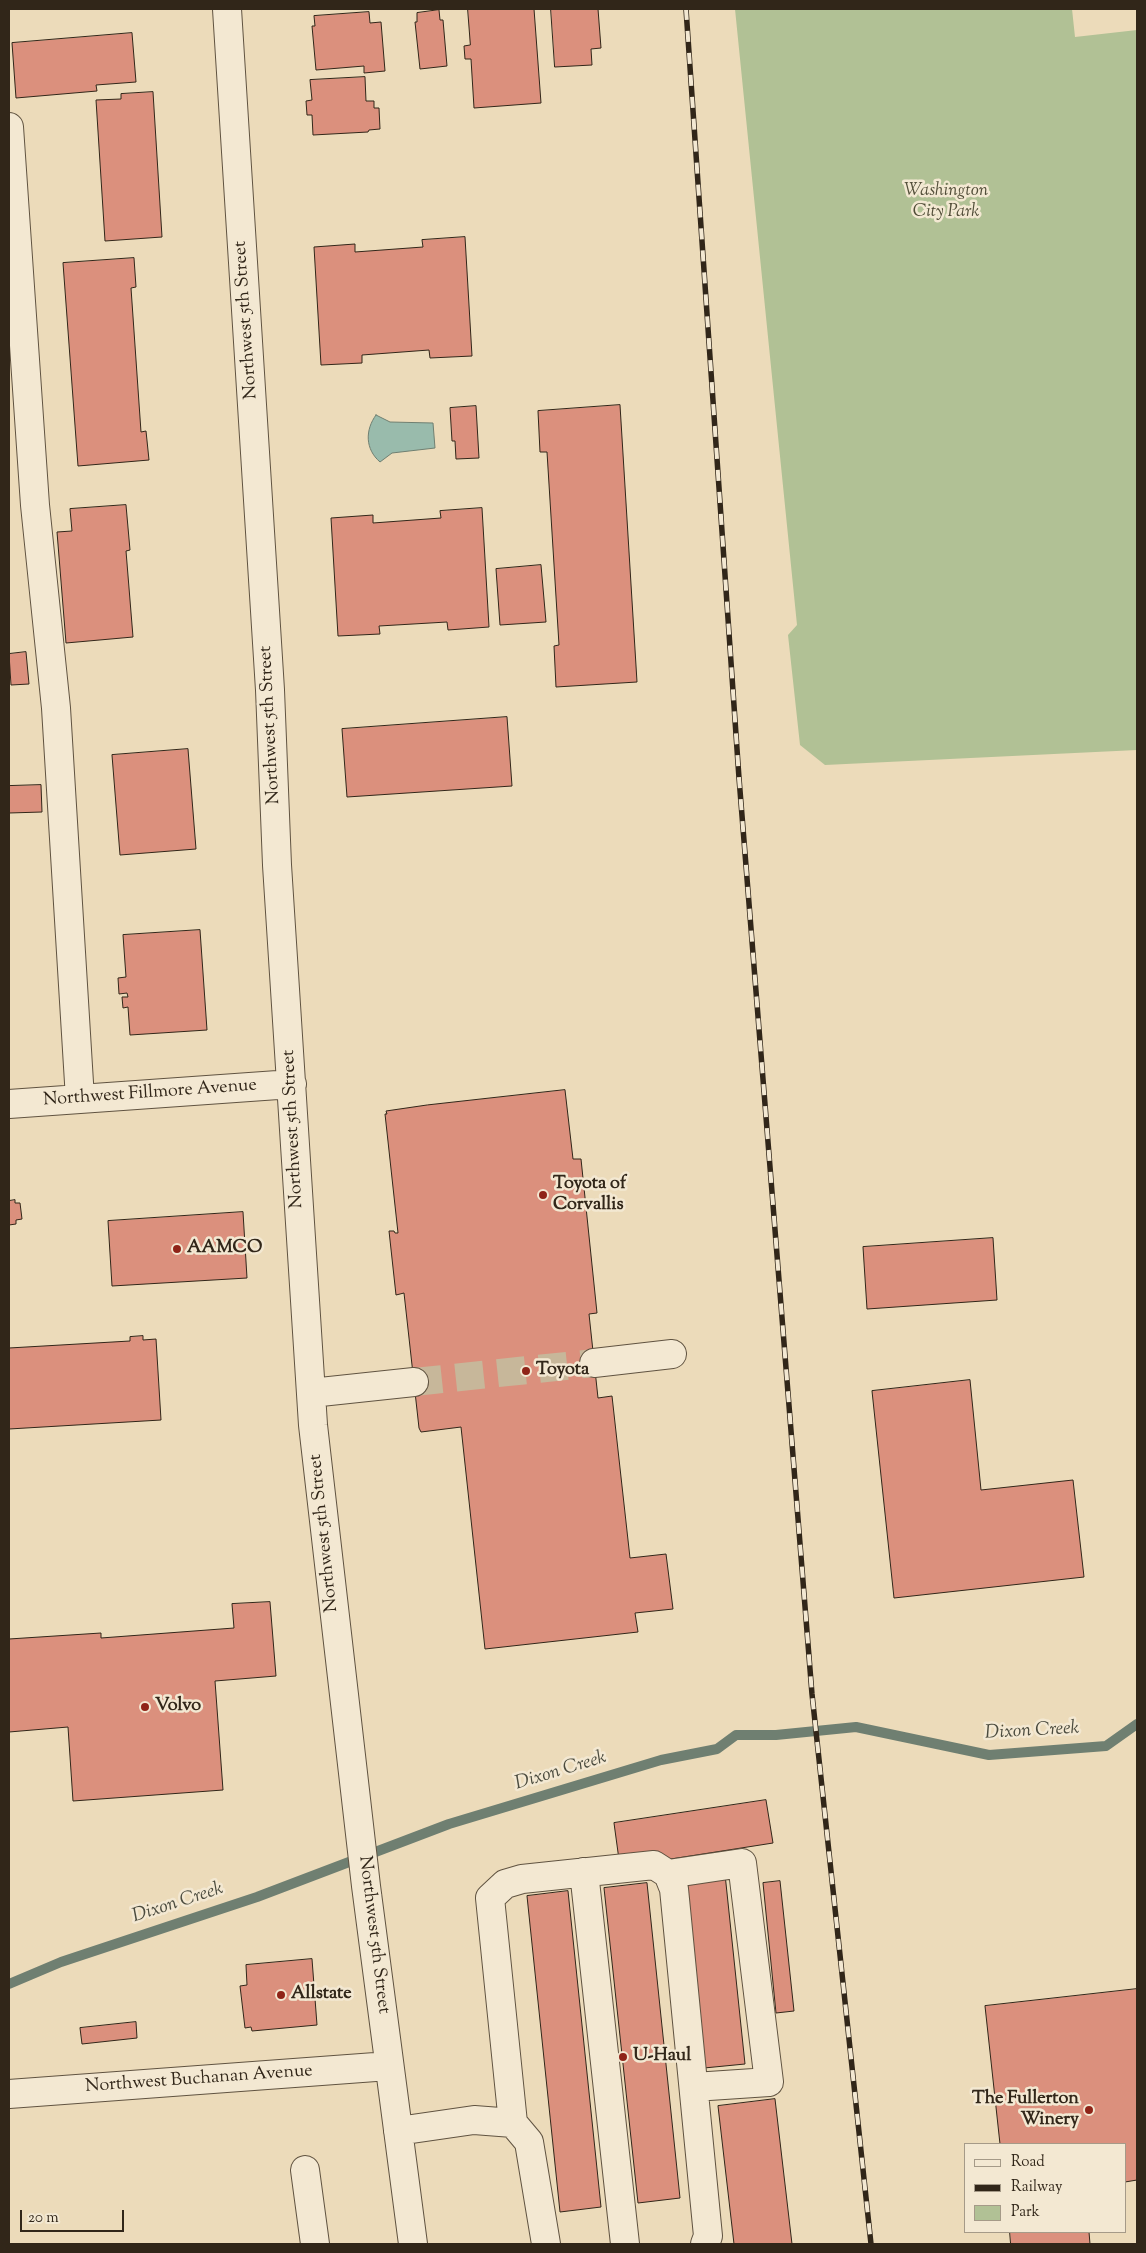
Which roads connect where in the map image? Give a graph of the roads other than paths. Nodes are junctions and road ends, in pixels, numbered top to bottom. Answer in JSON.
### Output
{"nodes":[{"id":1,"x":226,"y":9,"type":"edge"},
{"id":2,"x":9,"y":127,"type":"edge"},
{"id":3,"x":292,"y":1084,"type":"junction"},
{"id":4,"x":80,"y":1099,"type":"junction"},
{"id":5,"x":9,"y":1104,"type":"edge"},
{"id":6,"x":672,"y":1354,"type":"dead end"},
{"id":7,"x":594,"y":1363,"type":"tunnel mouth"},
{"id":8,"x":414,"y":1382,"type":"tunnel mouth"},
{"id":9,"x":311,"y":1393,"type":"junction"},
{"id":10,"x":584,"y":1872,"type":"junction"},
{"id":11,"x":668,"y":1874,"type":"junction"},
{"id":12,"x":389,"y":2066,"type":"junction"},
{"id":13,"x":694,"y":2087,"type":"junction"},
{"id":14,"x":9,"y":2094,"type":"edge"},
{"id":15,"x":513,"y":2123,"type":"junction"},
{"id":16,"x":398,"y":2131,"type":"junction"},
{"id":17,"x":305,"y":2170,"type":"dead end"},
{"id":18,"x":315,"y":2244,"type":"edge"},
{"id":19,"x":413,"y":2244,"type":"edge"},
{"id":20,"x":546,"y":2244,"type":"edge"},
{"id":21,"x":625,"y":2244,"type":"edge"},
{"id":22,"x":705,"y":2244,"type":"edge"}],
"edges":[{"from":1,"to":3,"type":"street","name":"Northwest 5th Street"},
{"from":2,"to":4,"type":"street"},
{"from":3,"to":4,"type":"street","name":"Northwest Fillmore Avenue"},
{"from":3,"to":9,"type":"street","name":"Northwest 5th Street"},
{"from":4,"to":5,"type":"street","name":"Northwest Fillmore Avenue"},
{"from":6,"to":7,"type":"street"},
{"from":8,"to":9,"type":"street"},
{"from":9,"to":12,"type":"street","name":"Northwest 5th Street"},
{"from":10,"to":11,"type":"street"},
{"from":10,"to":15,"type":"street"},
{"from":10,"to":21,"type":"street"},
{"from":11,"to":13,"type":"street"},
{"from":11,"to":13,"type":"street"},
{"from":12,"to":14,"type":"street","name":"Northwest Buchanan Avenue"},
{"from":12,"to":16,"type":"street","name":"Northwest 5th Street"},
{"from":13,"to":22,"type":"street"},
{"from":15,"to":16,"type":"street"},
{"from":15,"to":20,"type":"street"},
{"from":16,"to":19,"type":"street","name":"Northwest 5th Street"},
{"from":17,"to":18,"type":"street"}]}
